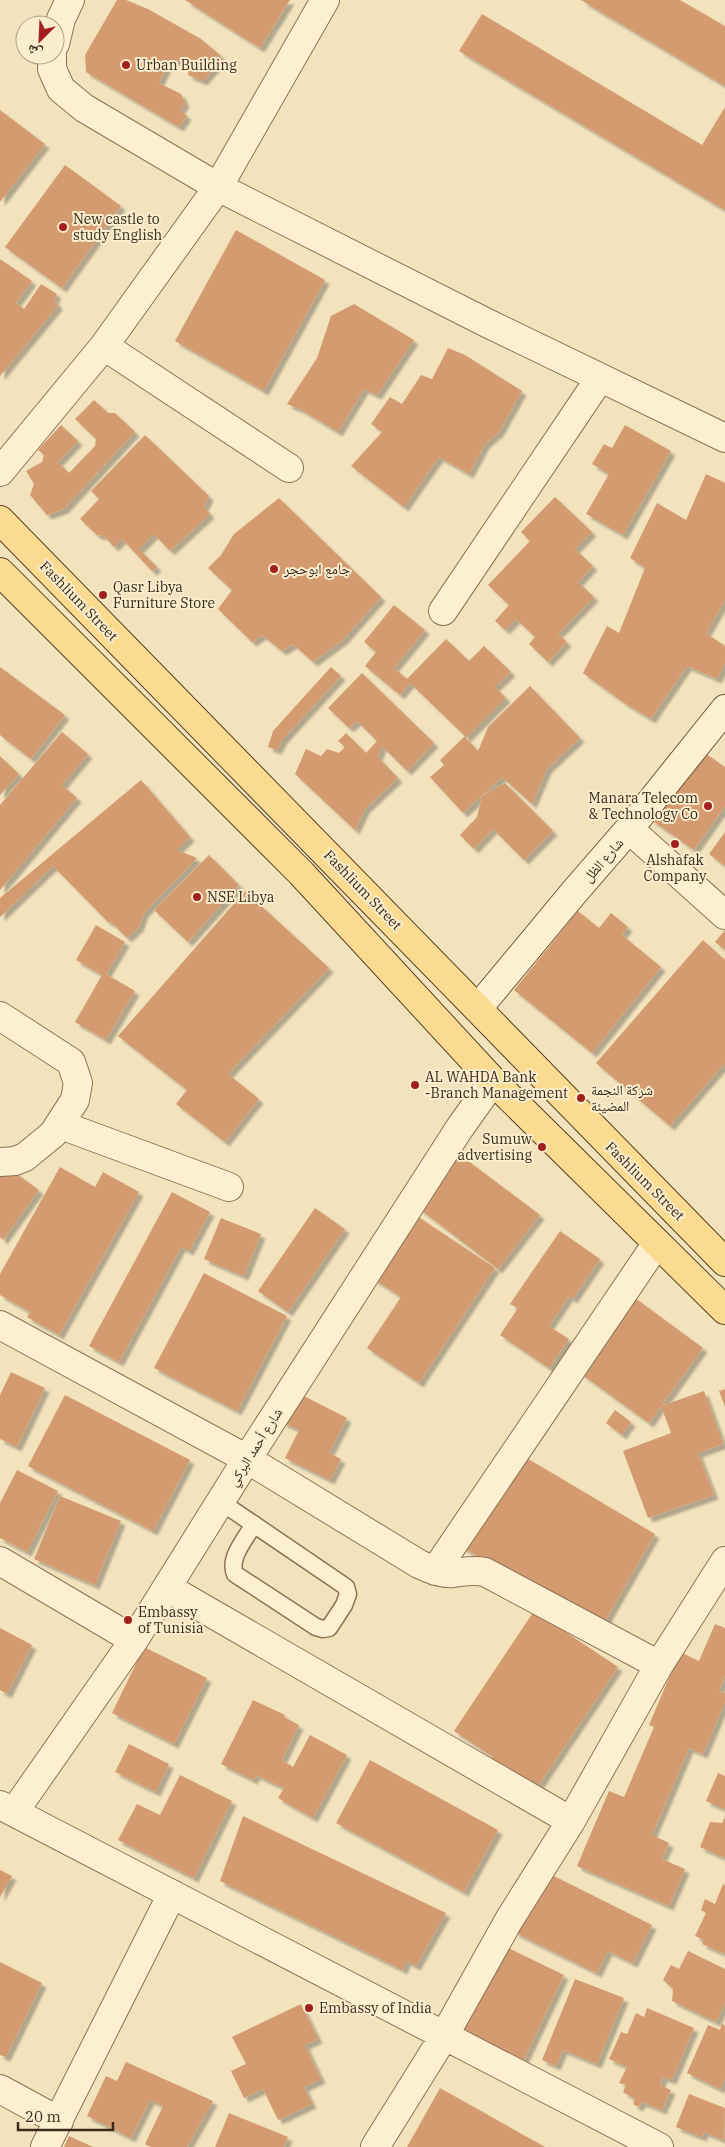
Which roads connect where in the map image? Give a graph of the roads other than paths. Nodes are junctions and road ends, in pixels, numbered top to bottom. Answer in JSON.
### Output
{"nodes":[{"id":1,"x":70,"y":0,"type":"edge"},
{"id":2,"x":325,"y":0,"type":"edge"},
{"id":3,"x":64,"y":15,"type":"edge"},
{"id":4,"x":52,"y":65,"type":"edge"},
{"id":5,"x":218,"y":187,"type":"junction"},
{"id":6,"x":104,"y":346,"type":"junction"},
{"id":7,"x":600,"y":378,"type":"junction"},
{"id":8,"x":725,"y":438,"type":"edge"},
{"id":9,"x":289,"y":468,"type":"dead end"},
{"id":10,"x":0,"y":472,"type":"edge"},
{"id":11,"x":0,"y":520,"type":"edge"},
{"id":12,"x":0,"y":572,"type":"edge"},
{"id":13,"x":443,"y":611,"type":"dead end"},
{"id":14,"x":725,"y":709,"type":"edge"},
{"id":15,"x":629,"y":829,"type":"junction"},
{"id":16,"x":725,"y":915,"type":"edge"},
{"id":17,"x":478,"y":1008,"type":"junction"},
{"id":18,"x":0,"y":1016,"type":"edge"},
{"id":19,"x":493,"y":1081,"type":"junction"},
{"id":20,"x":60,"y":1126,"type":"junction"},
{"id":21,"x":0,"y":1162,"type":"edge"},
{"id":22,"x":229,"y":1187,"type":"dead end"},
{"id":23,"x":657,"y":1243,"type":"junction"},
{"id":24,"x":725,"y":1262,"type":"edge"},
{"id":25,"x":725,"y":1310,"type":"edge"},
{"id":26,"x":0,"y":1326,"type":"edge"},
{"id":27,"x":247,"y":1459,"type":"junction"},
{"id":28,"x":220,"y":1502,"type":"junction"},
{"id":29,"x":254,"y":1524,"type":"junction"},
{"id":30,"x":0,"y":1561,"type":"edge"},
{"id":31,"x":725,"y":1561,"type":"edge"},
{"id":32,"x":435,"y":1571,"type":"junction"},
{"id":33,"x":168,"y":1588,"type":"junction"},
{"id":34,"x":134,"y":1640,"type":"junction"},
{"id":35,"x":659,"y":1665,"type":"junction"},
{"id":36,"x":7,"y":1808,"type":"edge"},
{"id":37,"x":571,"y":1821,"type":"junction"},
{"id":38,"x":172,"y":1894,"type":"junction"},
{"id":39,"x":444,"y":2036,"type":"junction"},
{"id":40,"x":0,"y":2089,"type":"edge"},
{"id":41,"x":59,"y":2121,"type":"junction"},
{"id":42,"x":45,"y":2147,"type":"edge"},
{"id":43,"x":375,"y":2147,"type":"edge"},
{"id":44,"x":659,"y":2147,"type":"edge"}],
"edges":[{"from":1,"to":3,"type":"street"},
{"from":2,"to":5,"type":"street"},
{"from":4,"to":5,"type":"street"},
{"from":5,"to":6,"type":"street"},
{"from":5,"to":7,"type":"street"},
{"from":6,"to":9,"type":"street"},
{"from":6,"to":10,"type":"street"},
{"from":7,"to":8,"type":"street"},
{"from":7,"to":13,"type":"street"},
{"from":11,"to":17,"type":"main road","name":"Fashlium Street"},
{"from":12,"to":19,"type":"main road"},
{"from":14,"to":15,"type":"street","name":"شارع الظل"},
{"from":15,"to":16,"type":"street"},
{"from":15,"to":17,"type":"street","name":"شارع الظل"},
{"from":17,"to":24,"type":"main road","name":"Fashlium Street"},
{"from":18,"to":20,"type":"street"},
{"from":19,"to":23,"type":"main road"},
{"from":19,"to":27,"type":"street","name":"شارع أحمد البركي"},
{"from":20,"to":21,"type":"street"},
{"from":20,"to":22,"type":"street"},
{"from":23,"to":25,"type":"main road"},
{"from":23,"to":32,"type":"street"},
{"from":26,"to":27,"type":"street"},
{"from":27,"to":28,"type":"street","name":"شارع أحمد البركي"},
{"from":27,"to":32,"type":"street"},
{"from":28,"to":29,"type":"lane"},
{"from":28,"to":33,"type":"street","name":"شارع أحمد البركي"},
{"from":29,"to":29,"type":"lane"},
{"from":30,"to":34,"type":"street"},
{"from":31,"to":35,"type":"street"},
{"from":32,"to":35,"type":"street"},
{"from":33,"to":34,"type":"street","name":"شارع أحمد البركي"},
{"from":33,"to":37,"type":"street"},
{"from":34,"to":36,"type":"street","name":"شارع أحمد البركي"},
{"from":35,"to":37,"type":"street"},
{"from":36,"to":38,"type":"street"},
{"from":37,"to":39,"type":"street"},
{"from":38,"to":39,"type":"street"},
{"from":38,"to":41,"type":"street"},
{"from":39,"to":43,"type":"street"},
{"from":39,"to":44,"type":"street"},
{"from":40,"to":41,"type":"street"},
{"from":41,"to":42,"type":"street"}]}
